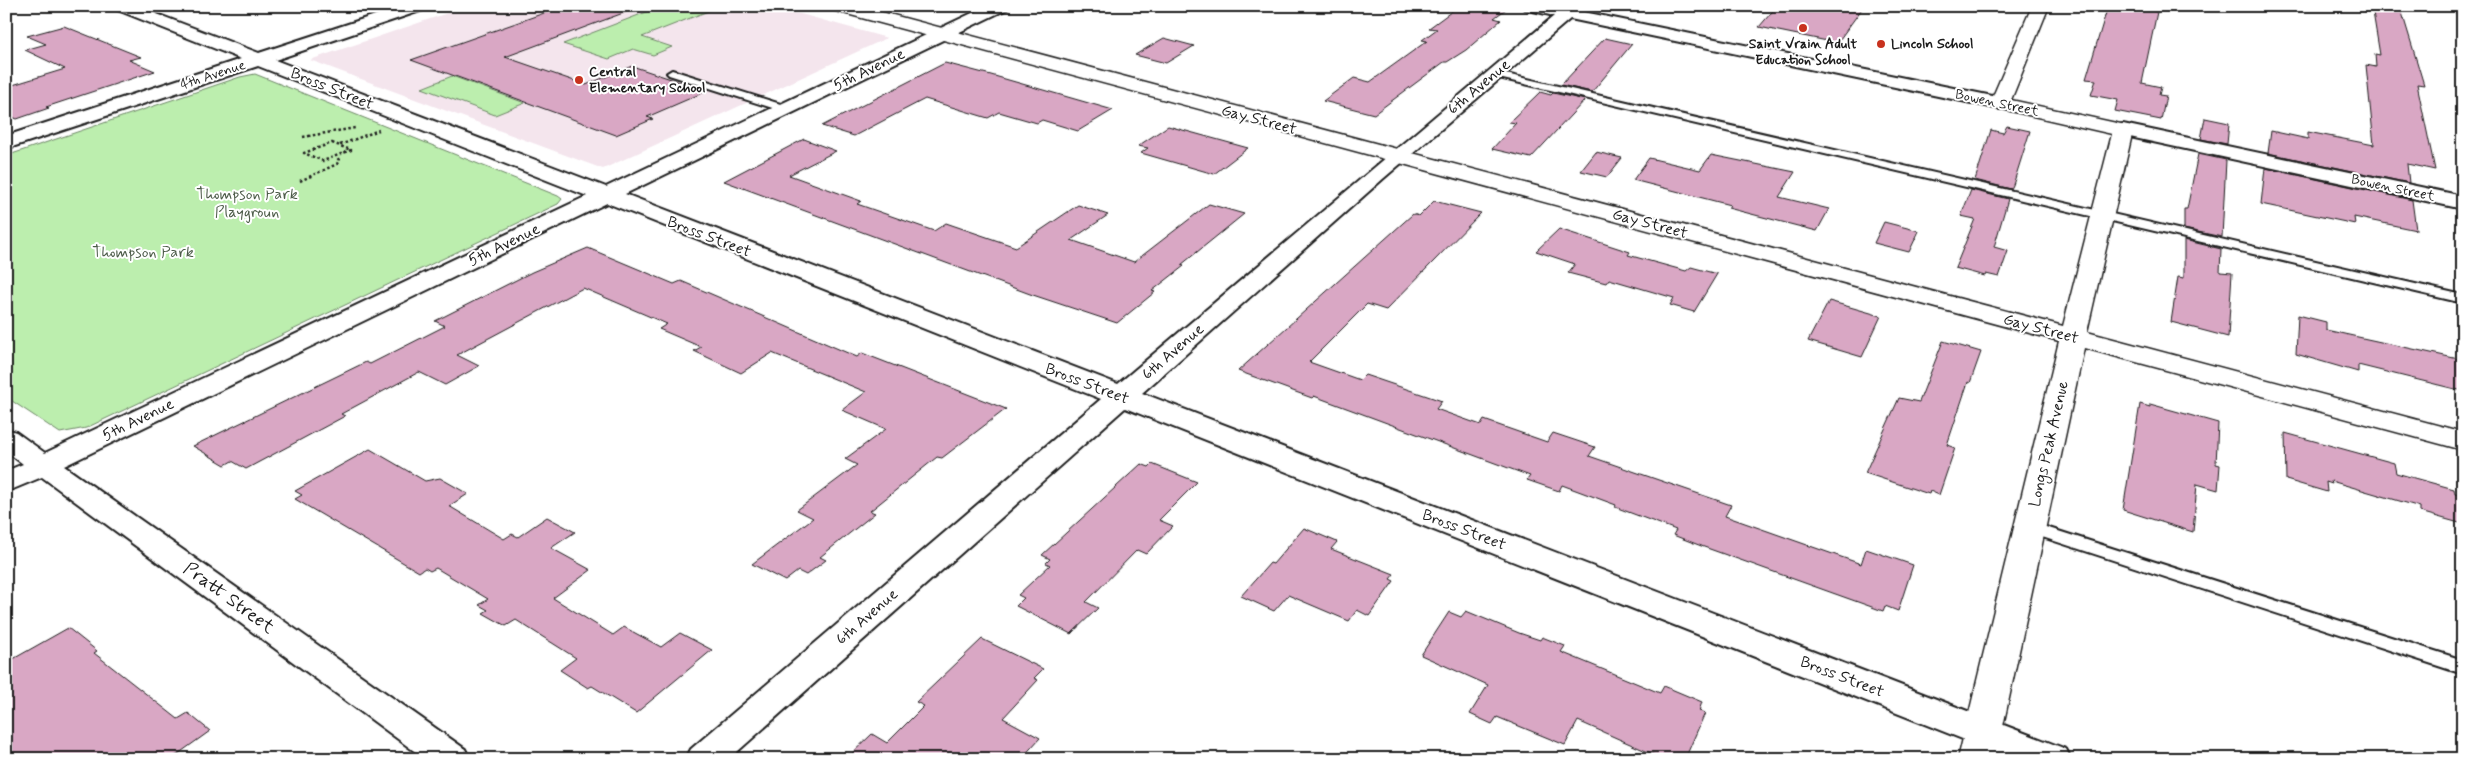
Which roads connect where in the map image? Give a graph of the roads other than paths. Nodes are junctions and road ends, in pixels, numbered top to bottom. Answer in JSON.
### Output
{"nodes":[{"id":1,"x":121,"y":6,"type":"edge"},
{"id":2,"x":420,"y":6,"type":"edge"},
{"id":3,"x":838,"y":6,"type":"edge"},
{"id":4,"x":1001,"y":6,"type":"edge"},
{"id":5,"x":1531,"y":6,"type":"edge"},
{"id":6,"x":2041,"y":6,"type":"edge"},
{"id":7,"x":1570,"y":10,"type":"edge"},
{"id":8,"x":942,"y":34,"type":"junction"},
{"id":9,"x":258,"y":60,"type":"junction"},
{"id":10,"x":672,"y":73,"type":"dead end"},
{"id":11,"x":1493,"y":74,"type":"junction"},
{"id":12,"x":2000,"y":103,"type":"junction"},
{"id":13,"x":786,"y":110,"type":"junction"},
{"id":14,"x":2123,"y":130,"type":"junction"},
{"id":15,"x":6,"y":143,"type":"edge"},
{"id":16,"x":1397,"y":157,"type":"junction"},
{"id":17,"x":605,"y":196,"type":"junction"},
{"id":18,"x":2463,"y":202,"type":"edge"},
{"id":19,"x":2103,"y":216,"type":"junction"},
{"id":20,"x":2463,"y":299,"type":"edge"},
{"id":21,"x":2073,"y":337,"type":"junction"},
{"id":22,"x":1121,"y":397,"type":"junction"},
{"id":23,"x":6,"y":438,"type":"edge"},
{"id":24,"x":2463,"y":441,"type":"edge"},
{"id":25,"x":45,"y":465,"type":"junction"},
{"id":26,"x":6,"y":483,"type":"edge"},
{"id":27,"x":2030,"y":527,"type":"junction"},
{"id":28,"x":2463,"y":667,"type":"edge"},
{"id":29,"x":1980,"y":745,"type":"edge"},
{"id":30,"x":452,"y":759,"type":"edge"},
{"id":31,"x":704,"y":759,"type":"edge"},
{"id":32,"x":2053,"y":759,"type":"edge"}],
"edges":[{"from":1,"to":9,"type":"street","name":"Bross Street"},
{"from":2,"to":9,"type":"street","name":"4th Avenue"},
{"from":3,"to":8,"type":"street","name":"Gay Street"},
{"from":4,"to":8,"type":"street","name":"5th Avenue"},
{"from":5,"to":7,"type":"street","name":"Bowen Street"},
{"from":6,"to":12,"type":"street"},
{"from":7,"to":11,"type":"street","name":"6th Avenue"},
{"from":7,"to":12,"type":"street","name":"Bowen Street"},
{"from":8,"to":13,"type":"street","name":"5th Avenue"},
{"from":8,"to":16,"type":"street","name":"Gay Street"},
{"from":9,"to":15,"type":"street","name":"4th Avenue"},
{"from":9,"to":17,"type":"street","name":"Bross Street"},
{"from":10,"to":13,"type":"lane"},
{"from":11,"to":16,"type":"street","name":"6th Avenue"},
{"from":11,"to":19,"type":"lane"},
{"from":12,"to":14,"type":"street","name":"Bowen Street"},
{"from":13,"to":17,"type":"street","name":"5th Avenue"},
{"from":14,"to":18,"type":"street","name":"Bowen Street"},
{"from":14,"to":19,"type":"street","name":"Longs Peak Avenue"},
{"from":16,"to":21,"type":"street","name":"Gay Street"},
{"from":16,"to":22,"type":"street","name":"6th Avenue"},
{"from":17,"to":22,"type":"street","name":"Bross Street"},
{"from":17,"to":25,"type":"street","name":"5th Avenue"},
{"from":19,"to":20,"type":"lane"},
{"from":19,"to":21,"type":"street","name":"Longs Peak Avenue"},
{"from":21,"to":24,"type":"street","name":"Gay Street"},
{"from":21,"to":27,"type":"street","name":"Longs Peak Avenue"},
{"from":22,"to":29,"type":"street","name":"Bross Street"},
{"from":22,"to":31,"type":"street","name":"6th Avenue"},
{"from":23,"to":25,"type":"street","name":"Pratt Street"},
{"from":25,"to":26,"type":"street","name":"5th Avenue"},
{"from":25,"to":30,"type":"street","name":"Pratt Street"},
{"from":27,"to":28,"type":"lane"},
{"from":27,"to":29,"type":"street","name":"Longs Peak Avenue"},
{"from":29,"to":32,"type":"street","name":"Bross Street"}]}
